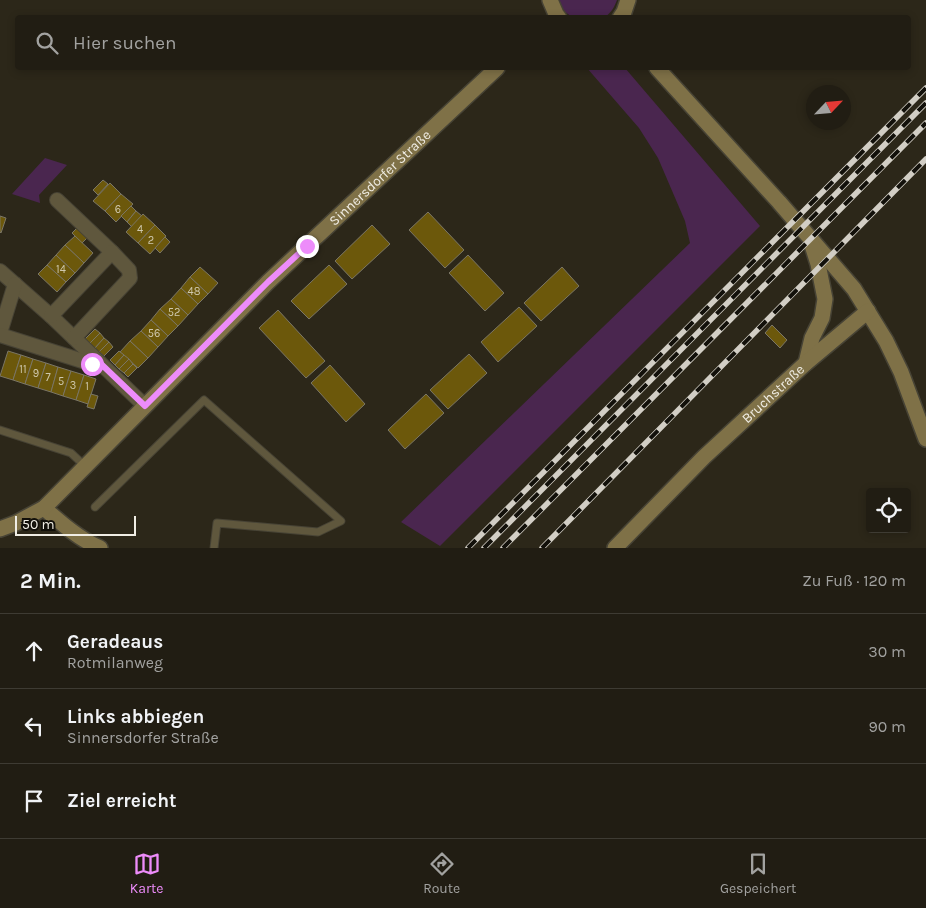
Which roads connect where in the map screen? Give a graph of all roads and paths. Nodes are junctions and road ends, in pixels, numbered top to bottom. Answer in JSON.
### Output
{"nodes":[{"id":1,"x":628,"y":0,"type":"edge"},
{"id":2,"x":622,"y":15,"type":"edge"},
{"id":3,"x":495,"y":70,"type":"edge"},
{"id":4,"x":659,"y":70,"type":"edge"},
{"id":5,"x":57,"y":200,"type":"dead end"},
{"id":6,"x":809,"y":236,"type":"junction"},
{"id":7,"x":112,"y":252,"type":"junction"},
{"id":8,"x":0,"y":271,"type":"edge"},
{"id":9,"x":15,"y":284,"type":"junction"},
{"id":10,"x":868,"y":311,"type":"junction"},
{"id":11,"x":51,"y":316,"type":"junction"},
{"id":12,"x":0,"y":334,"type":"edge"},
{"id":13,"x":74,"y":338,"type":"junction"},
{"id":14,"x":99,"y":362,"type":"junction"},
{"id":15,"x":806,"y":363,"type":"junction"},
{"id":16,"x":145,"y":406,"type":"junction"},
{"id":17,"x":0,"y":430,"type":"edge"},
{"id":18,"x":926,"y":440,"type":"edge"},
{"id":19,"x":86,"y":466,"type":"junction"},
{"id":20,"x":95,"y":507,"type":"dead end"},
{"id":21,"x":44,"y":508,"type":"junction"},
{"id":22,"x":0,"y":530,"type":"edge"},
{"id":23,"x":100,"y":548,"type":"edge"},
{"id":24,"x":214,"y":548,"type":"edge"},
{"id":25,"x":615,"y":548,"type":"edge"}],
"edges":[{"from":1,"to":2,"type":"main road"},
{"from":3,"to":16,"type":"main road","name":"Sinnersdorfer Straße"},
{"from":4,"to":6,"type":"main road"},
{"from":5,"to":7,"type":"street"},
{"from":6,"to":10,"type":"main road"},
{"from":6,"to":15,"type":"main road"},
{"from":7,"to":11,"type":"street"},
{"from":7,"to":13,"type":"street"},
{"from":8,"to":9,"type":"street"},
{"from":9,"to":11,"type":"street"},
{"from":9,"to":12,"type":"street"},
{"from":10,"to":15,"type":"main road","name":"Bruchstraße"},
{"from":10,"to":18,"type":"main road"},
{"from":11,"to":13,"type":"street"},
{"from":12,"to":14,"type":"street"},
{"from":13,"to":14,"type":"street"},
{"from":14,"to":16,"type":"street"},
{"from":15,"to":25,"type":"main road","name":"Bruchstraße"},
{"from":16,"to":19,"type":"main road","name":"Sinnersdorfer Straße"},
{"from":17,"to":19,"type":"lane"},
{"from":19,"to":21,"type":"main road","name":"Sinnersdorfer Straße"},
{"from":20,"to":24,"type":"lane"},
{"from":21,"to":22,"type":"main road","name":"Sinnersdorfer Straße"},
{"from":21,"to":23,"type":"main road"}]}
